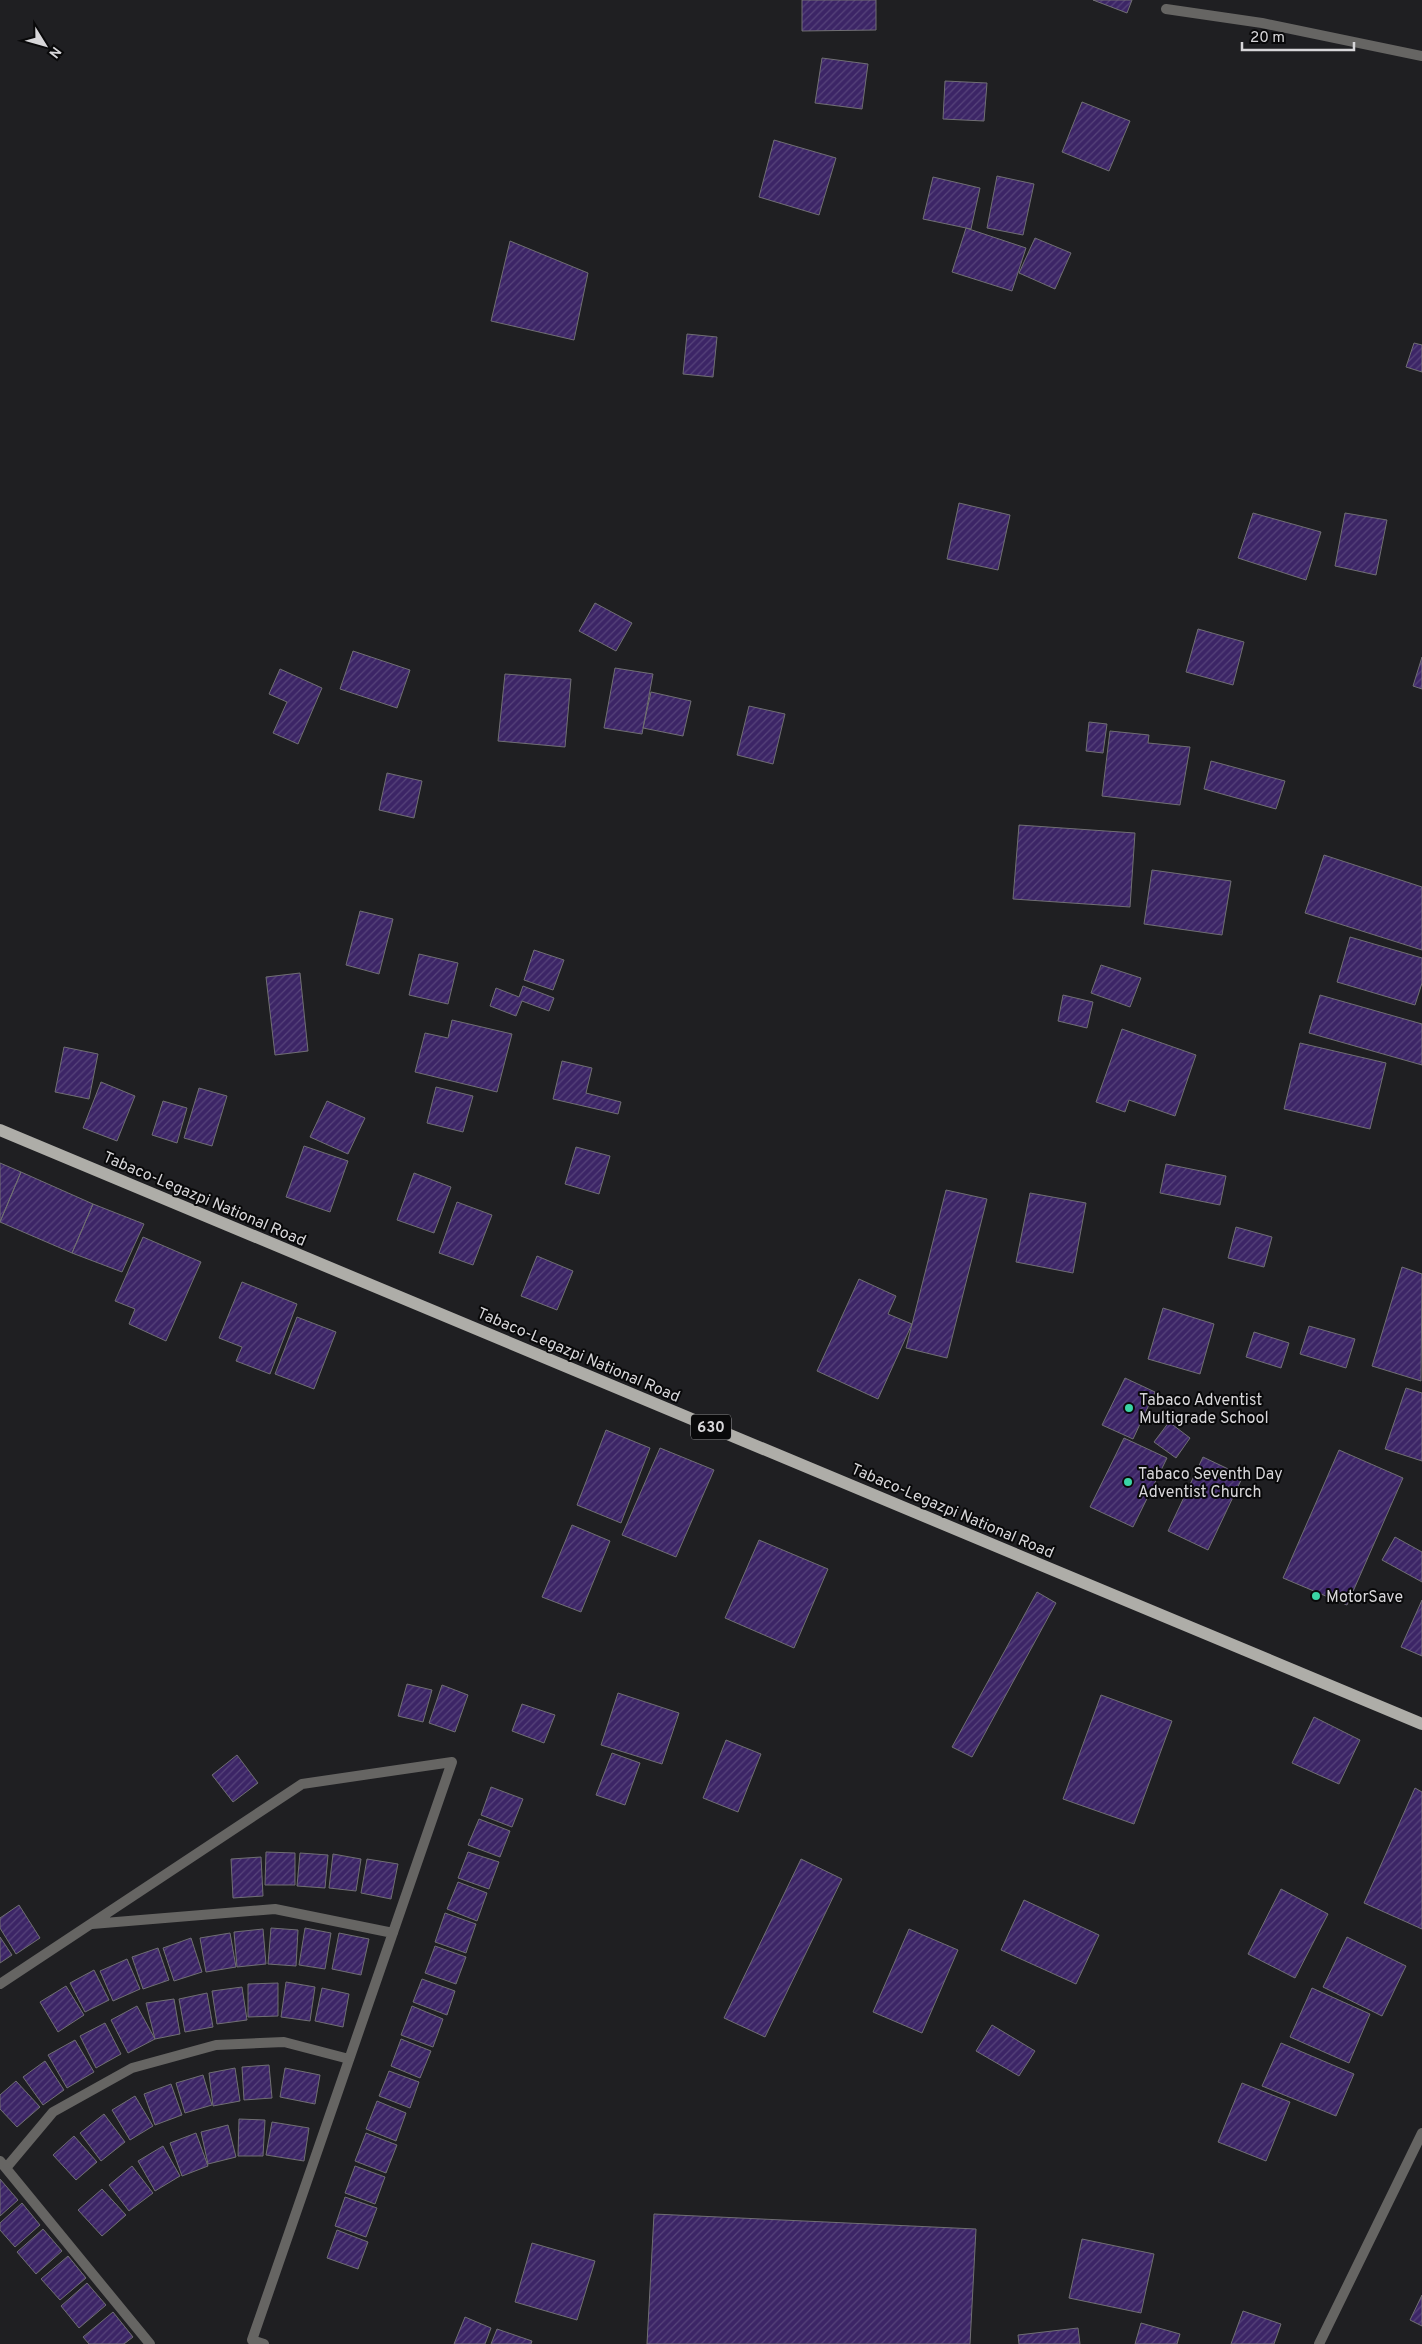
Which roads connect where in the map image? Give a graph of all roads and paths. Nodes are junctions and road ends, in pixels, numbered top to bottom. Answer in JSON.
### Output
{"nodes":[{"id":1,"x":1166,"y":9,"type":"dead end"},
{"id":2,"x":1422,"y":56,"type":"edge"},
{"id":3,"x":0,"y":1130,"type":"edge"},
{"id":4,"x":1422,"y":1724,"type":"edge"},
{"id":5,"x":91,"y":1924,"type":"junction"},
{"id":6,"x":393,"y":1933,"type":"junction"},
{"id":7,"x":0,"y":1984,"type":"edge"},
{"id":8,"x":349,"y":2059,"type":"junction"},
{"id":9,"x":1422,"y":2133,"type":"edge"},
{"id":10,"x":3,"y":2164,"type":"edge"},
{"id":11,"x":250,"y":2342,"type":"edge"},
{"id":12,"x":150,"y":2344,"type":"edge"},
{"id":13,"x":264,"y":2344,"type":"edge"},
{"id":14,"x":1320,"y":2344,"type":"edge"}],
"edges":[{"from":1,"to":2,"type":"street"},
{"from":3,"to":4,"type":"main road","name":"Tabaco-Legazpi National Road","number":"630"},
{"from":5,"to":6,"type":"street"},
{"from":5,"to":6,"type":"street"},
{"from":5,"to":7,"type":"street"},
{"from":6,"to":8,"type":"street"},
{"from":8,"to":10,"type":"street"},
{"from":8,"to":11,"type":"street"},
{"from":9,"to":14,"type":"street"},
{"from":10,"to":12,"type":"street"},
{"from":11,"to":13,"type":"street"}]}
